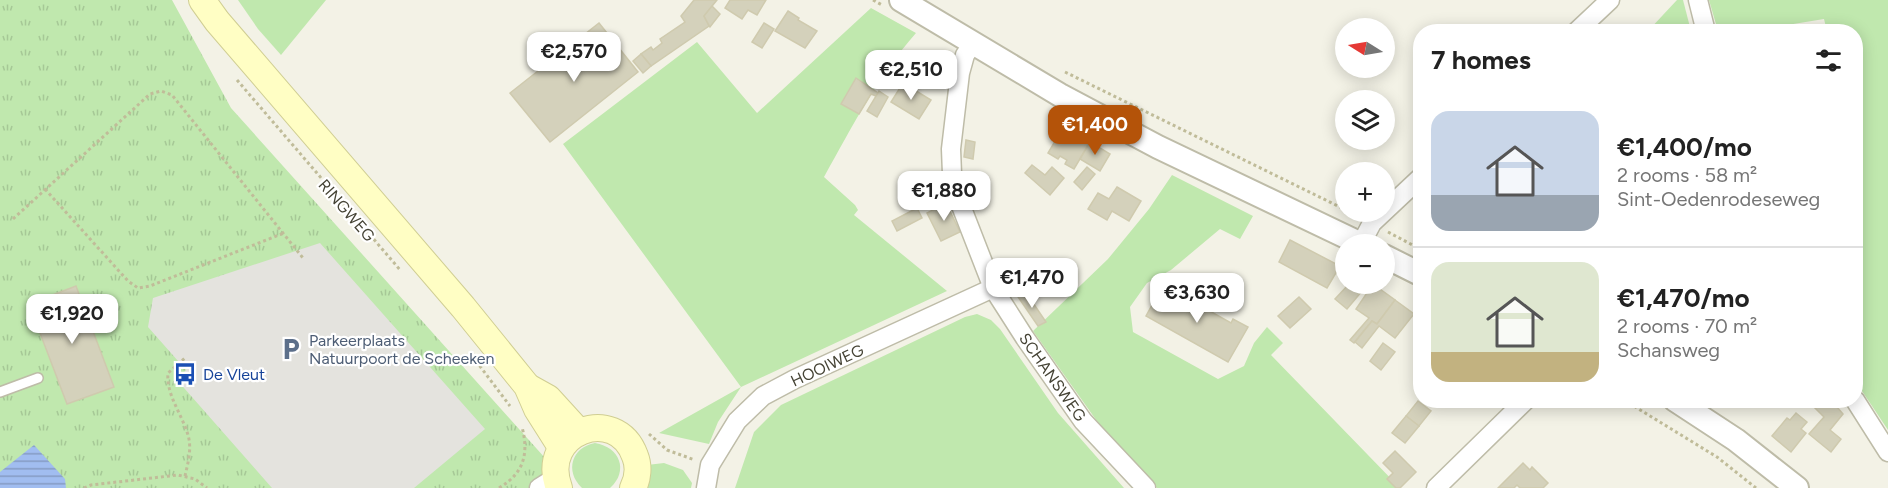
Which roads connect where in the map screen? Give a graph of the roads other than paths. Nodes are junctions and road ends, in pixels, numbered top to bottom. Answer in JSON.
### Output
{"nodes":[{"id":1,"x":202,"y":0,"type":"edge"},
{"id":2,"x":901,"y":0,"type":"edge"},
{"id":3,"x":1610,"y":0,"type":"edge"},
{"id":4,"x":1698,"y":0,"type":"edge"},
{"id":5,"x":1584,"y":24,"type":"edge"},
{"id":6,"x":1704,"y":24,"type":"edge"},
{"id":7,"x":972,"y":43,"type":"junction"},
{"id":8,"x":1413,"y":185,"type":"edge"},
{"id":9,"x":1340,"y":234,"type":"edge"},
{"id":10,"x":1366,"y":234,"type":"edge"},
{"id":11,"x":1395,"y":261,"type":"edge"},
{"id":12,"x":1413,"y":270,"type":"edge"},
{"id":13,"x":993,"y":288,"type":"junction"},
{"id":14,"x":38,"y":378,"type":"dead end"},
{"id":15,"x":0,"y":392,"type":"edge"},
{"id":16,"x":1518,"y":408,"type":"edge"},
{"id":17,"x":1687,"y":408,"type":"edge"},
{"id":18,"x":1860,"y":408,"type":"edge"},
{"id":19,"x":570,"y":439,"type":"junction"},
{"id":20,"x":1888,"y":452,"type":"edge"},
{"id":21,"x":551,"y":485,"type":"edge"},
{"id":22,"x":633,"y":488,"type":"edge"},
{"id":23,"x":706,"y":488,"type":"edge"},
{"id":24,"x":1146,"y":488,"type":"edge"},
{"id":25,"x":1436,"y":488,"type":"edge"},
{"id":26,"x":1797,"y":488,"type":"edge"}],
"edges":[{"from":1,"to":19,"type":"main road","name":"RINGWEG"},
{"from":2,"to":7,"type":"street"},
{"from":3,"to":5,"type":"street"},
{"from":4,"to":6,"type":"street"},
{"from":7,"to":9,"type":"street"},
{"from":7,"to":13,"type":"street","name":"SCHANSWEG"},
{"from":8,"to":10,"type":"street"},
{"from":11,"to":12,"type":"street"},
{"from":13,"to":23,"type":"street","name":"HOOIWEG"},
{"from":13,"to":24,"type":"street","name":"SCHANSWEG"},
{"from":14,"to":15,"type":"lane"},
{"from":16,"to":25,"type":"street"},
{"from":17,"to":26,"type":"street"},
{"from":18,"to":20,"type":"street"},
{"from":19,"to":21,"type":"main road"},
{"from":19,"to":22,"type":"main road"}]}
